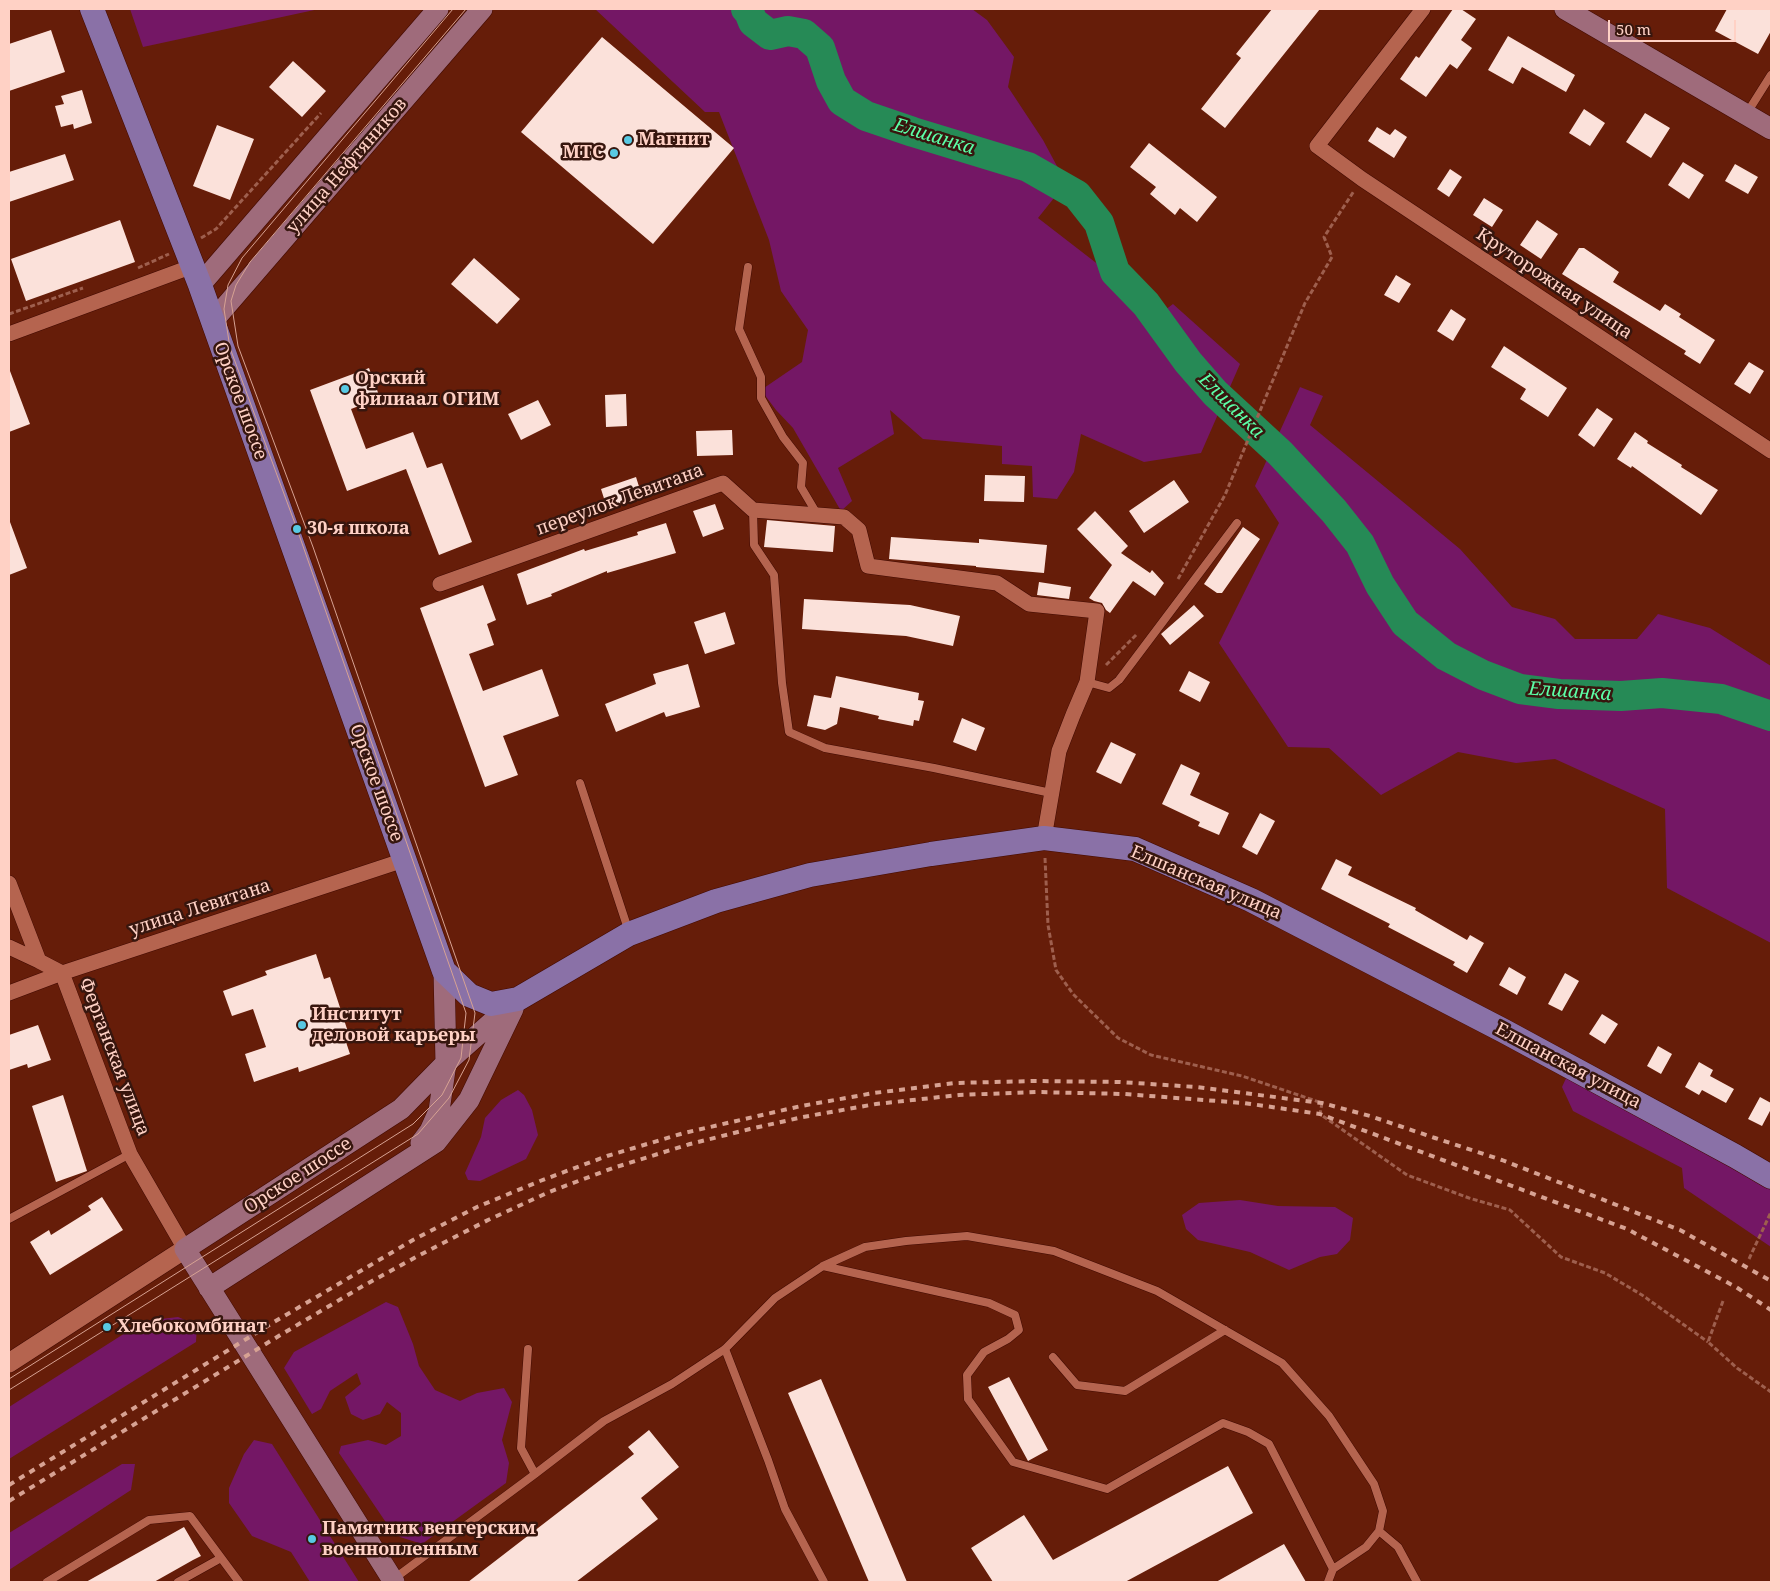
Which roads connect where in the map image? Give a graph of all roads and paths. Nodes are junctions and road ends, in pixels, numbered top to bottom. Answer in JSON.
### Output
{"nodes":[{"id":1,"x":92,"y":9,"type":"edge"},
{"id":2,"x":438,"y":9,"type":"edge"},
{"id":3,"x":482,"y":9,"type":"edge"},
{"id":4,"x":1423,"y":9,"type":"edge"},
{"id":5,"x":1565,"y":9,"type":"edge"},
{"id":6,"x":1771,"y":75,"type":"edge"},
{"id":7,"x":327,"y":107,"type":"dead end"},
{"id":8,"x":1746,"y":115,"type":"junction"},
{"id":9,"x":1771,"y":130,"type":"edge"},
{"id":10,"x":1362,"y":179,"type":"junction"},
{"id":11,"x":193,"y":266,"type":"junction"},
{"id":12,"x":748,"y":267,"type":"dead end"},
{"id":13,"x":132,"y":271,"type":"dead end"},
{"id":14,"x":88,"y":286,"type":"dead end"},
{"id":15,"x":9,"y":314,"type":"edge"},
{"id":16,"x":212,"y":322,"type":"junction"},
{"id":17,"x":9,"y":334,"type":"edge"},
{"id":18,"x":1771,"y":451,"type":"edge"},
{"id":19,"x":753,"y":510,"type":"junction"},
{"id":20,"x":818,"y":515,"type":"junction"},
{"id":21,"x":1237,"y":523,"type":"dead end"},
{"id":22,"x":440,"y":584,"type":"dead end"},
{"id":23,"x":1173,"y":586,"type":"dead end"},
{"id":24,"x":1141,"y":628,"type":"dead end"},
{"id":25,"x":1087,"y":682,"type":"junction"},
{"id":26,"x":580,"y":783,"type":"dead end"},
{"id":27,"x":1051,"y":793,"type":"junction"},
{"id":28,"x":1044,"y":838,"type":"junction"},
{"id":29,"x":404,"y":860,"type":"junction"},
{"id":30,"x":9,"y":883,"type":"edge"},
{"id":31,"x":629,"y":934,"type":"junction"},
{"id":32,"x":9,"y":947,"type":"edge"},
{"id":33,"x":39,"y":961,"type":"junction"},
{"id":34,"x":444,"y":971,"type":"junction"},
{"id":35,"x":62,"y":973,"type":"junction"},
{"id":36,"x":9,"y":993,"type":"edge"},
{"id":37,"x":518,"y":999,"type":"junction"},
{"id":38,"x":446,"y":1063,"type":"junction"},
{"id":39,"x":130,"y":1154,"type":"junction"},
{"id":40,"x":407,"y":1162,"type":"junction"},
{"id":41,"x":1771,"y":1177,"type":"edge"},
{"id":42,"x":1771,"y":1212,"type":"edge"},
{"id":43,"x":9,"y":1219,"type":"edge"},
{"id":44,"x":185,"y":1249,"type":"junction"},
{"id":45,"x":1749,"y":1259,"type":"dead end"},
{"id":46,"x":823,"y":1266,"type":"junction"},
{"id":47,"x":209,"y":1288,"type":"junction"},
{"id":48,"x":1723,"y":1301,"type":"dead end"},
{"id":49,"x":1225,"y":1330,"type":"junction"},
{"id":50,"x":1708,"y":1342,"type":"junction"},
{"id":51,"x":528,"y":1349,"type":"dead end"},
{"id":52,"x":725,"y":1349,"type":"junction"},
{"id":53,"x":1053,"y":1356,"type":"dead end"},
{"id":54,"x":9,"y":1363,"type":"edge"},
{"id":55,"x":1771,"y":1392,"type":"edge"},
{"id":56,"x":535,"y":1474,"type":"junction"},
{"id":57,"x":1378,"y":1531,"type":"junction"},
{"id":58,"x":221,"y":1558,"type":"junction"},
{"id":59,"x":1333,"y":1569,"type":"junction"},
{"id":60,"x":394,"y":1581,"type":"edge"},
{"id":61,"x":48,"y":1582,"type":"edge"},
{"id":62,"x":178,"y":1582,"type":"edge"},
{"id":63,"x":239,"y":1582,"type":"edge"},
{"id":64,"x":824,"y":1582,"type":"edge"},
{"id":65,"x":1328,"y":1582,"type":"edge"},
{"id":66,"x":1417,"y":1582,"type":"edge"}],
"edges":[{"from":1,"to":11,"type":"main road","name":"Орское шоссе"},
{"from":2,"to":11,"type":"main road","name":"улица Нефтяников"},
{"from":3,"to":16,"type":"main road","name":"улица Нефтяников"},
{"from":4,"to":10,"type":"street","name":"Круторожная улица"},
{"from":5,"to":8,"type":"main road"},
{"from":6,"to":8,"type":"lane"},
{"from":7,"to":11,"type":"path"},
{"from":8,"to":9,"type":"main road"},
{"from":10,"to":18,"type":"street","name":"Круторожная улица"},
{"from":10,"to":23,"type":"path"},
{"from":11,"to":13,"type":"path"},
{"from":11,"to":16,"type":"main road","name":"Орское шоссе"},
{"from":11,"to":17,"type":"street"},
{"from":12,"to":20,"type":"lane"},
{"from":14,"to":15,"type":"path"},
{"from":16,"to":29,"type":"main road","name":"Орское шоссе"},
{"from":19,"to":20,"type":"street"},
{"from":19,"to":22,"type":"street","name":"переулок Левитана"},
{"from":19,"to":27,"type":"lane"},
{"from":20,"to":25,"type":"street"},
{"from":21,"to":25,"type":"lane"},
{"from":24,"to":25,"type":"path"},
{"from":25,"to":27,"type":"street"},
{"from":26,"to":31,"type":"lane"},
{"from":27,"to":28,"type":"street"},
{"from":28,"to":31,"type":"main road","name":"Елшанская улица"},
{"from":28,"to":41,"type":"main road","name":"Елшанская улица"},
{"from":28,"to":50,"type":"path"},
{"from":29,"to":34,"type":"main road","name":"Орское шоссе"},
{"from":29,"to":35,"type":"street","name":"улица Левитана"},
{"from":30,"to":33,"type":"street"},
{"from":31,"to":37,"type":"main road","name":"Елшанская улица"},
{"from":32,"to":33,"type":"street","name":"Ферганская улица"},
{"from":33,"to":35,"type":"street","name":"Ферганская улица"},
{"from":34,"to":37,"type":"main road","name":"Елшанская улица"},
{"from":34,"to":38,"type":"main road","name":"Орское шоссе"},
{"from":35,"to":36,"type":"street","name":"улица Левитана"},
{"from":35,"to":39,"type":"street","name":"Ферганская улица"},
{"from":37,"to":38,"type":"main road"},
{"from":37,"to":40,"type":"main road"},
{"from":38,"to":40,"type":"main road"},
{"from":38,"to":44,"type":"main road","name":"Орское шоссе"},
{"from":39,"to":43,"type":"lane"},
{"from":39,"to":44,"type":"street","name":"Ферганская улица"},
{"from":40,"to":47,"type":"main road"},
{"from":42,"to":45,"type":"path"},
{"from":44,"to":47,"type":"main road"},
{"from":44,"to":54,"type":"street","name":"Орское шоссе"},
{"from":46,"to":49,"type":"lane"},
{"from":46,"to":52,"type":"lane"},
{"from":46,"to":59,"type":"lane"},
{"from":47,"to":60,"type":"main road"},
{"from":48,"to":50,"type":"path"},
{"from":49,"to":53,"type":"lane"},
{"from":49,"to":57,"type":"lane"},
{"from":50,"to":55,"type":"path"},
{"from":51,"to":56,"type":"lane"},
{"from":52,"to":56,"type":"lane"},
{"from":52,"to":64,"type":"lane"},
{"from":56,"to":60,"type":"lane"},
{"from":57,"to":59,"type":"lane"},
{"from":57,"to":66,"type":"lane"},
{"from":58,"to":61,"type":"lane"},
{"from":58,"to":62,"type":"lane"},
{"from":58,"to":63,"type":"lane"},
{"from":59,"to":65,"type":"lane"}]}
